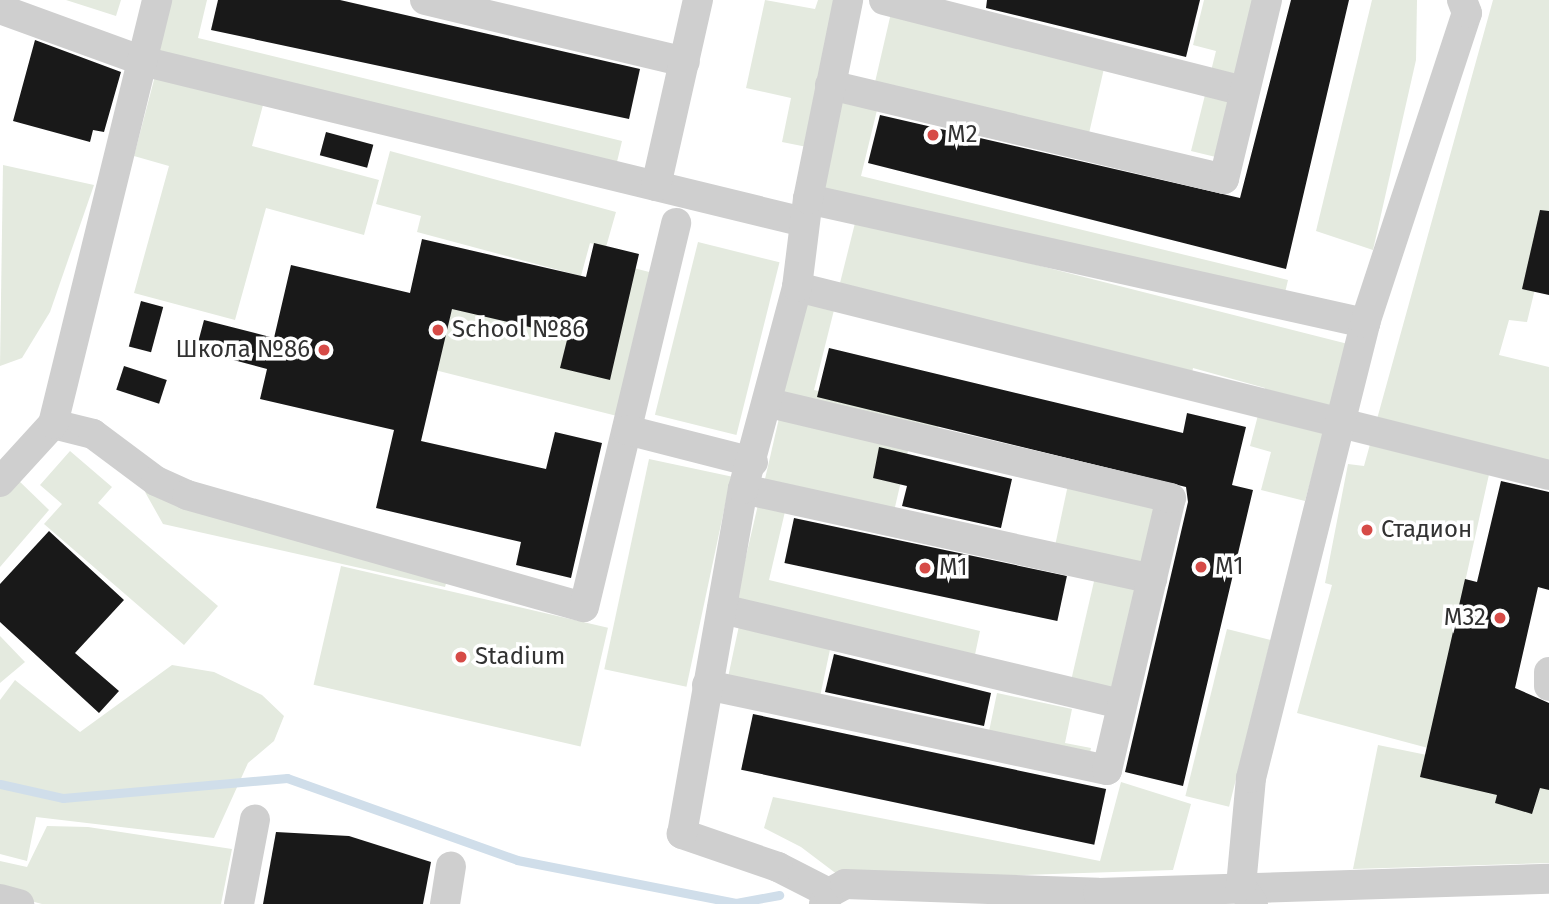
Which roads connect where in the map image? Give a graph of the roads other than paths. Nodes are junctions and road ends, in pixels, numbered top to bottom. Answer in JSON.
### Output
{"nodes":[{"id":1,"x":157,"y":0,"type":"edge"},
{"id":2,"x":425,"y":0,"type":"edge"},
{"id":3,"x":698,"y":0,"type":"edge"},
{"id":4,"x":848,"y":0,"type":"edge"},
{"id":5,"x":884,"y":0,"type":"edge"},
{"id":6,"x":1267,"y":0,"type":"edge"},
{"id":7,"x":1462,"y":0,"type":"edge"},
{"id":8,"x":0,"y":9,"type":"edge"},
{"id":9,"x":146,"y":62,"type":"junction"},
{"id":10,"x":685,"y":62,"type":"junction"},
{"id":11,"x":830,"y":85,"type":"junction"},
{"id":12,"x":1244,"y":91,"type":"junction"},
{"id":13,"x":656,"y":186,"type":"junction"},
{"id":14,"x":806,"y":210,"type":"junction"},
{"id":15,"x":677,"y":223,"type":"dead end"},
{"id":16,"x":797,"y":287,"type":"junction"},
{"id":17,"x":1365,"y":323,"type":"junction"},
{"id":18,"x":768,"y":403,"type":"junction"},
{"id":19,"x":53,"y":424,"type":"junction"},
{"id":20,"x":1341,"y":424,"type":"junction"},
{"id":21,"x":627,"y":430,"type":"junction"},
{"id":22,"x":1549,"y":475,"type":"edge"},
{"id":23,"x":2,"y":476,"type":"edge"},
{"id":24,"x":748,"y":476,"type":"junction"},
{"id":25,"x":1152,"y":579,"type":"junction"},
{"id":26,"x":722,"y":609,"type":"junction"},
{"id":27,"x":1549,"y":672,"type":"edge"},
{"id":28,"x":707,"y":685,"type":"junction"},
{"id":29,"x":1549,"y":686,"type":"edge"},
{"id":30,"x":1122,"y":704,"type":"junction"},
{"id":31,"x":255,"y":819,"type":"dead end"},
{"id":32,"x":451,"y":866,"type":"dead end"},
{"id":33,"x":1549,"y":879,"type":"edge"},
{"id":34,"x":1247,"y":895,"type":"edge"},
{"id":35,"x":827,"y":898,"type":"edge"},
{"id":36,"x":0,"y":899,"type":"edge"},
{"id":37,"x":1098,"y":899,"type":"edge"},
{"id":38,"x":19,"y":904,"type":"edge"},
{"id":39,"x":239,"y":904,"type":"edge"},
{"id":40,"x":445,"y":904,"type":"edge"}],
"edges":[{"from":1,"to":9,"type":"street"},
{"from":2,"to":10,"type":"street"},
{"from":3,"to":10,"type":"street"},
{"from":4,"to":11,"type":"street"},
{"from":5,"to":12,"type":"street"},
{"from":6,"to":12,"type":"street"},
{"from":7,"to":17,"type":"street"},
{"from":8,"to":9,"type":"street"},
{"from":9,"to":13,"type":"street"},
{"from":9,"to":19,"type":"street"},
{"from":10,"to":13,"type":"street"},
{"from":11,"to":12,"type":"street"},
{"from":11,"to":14,"type":"street"},
{"from":13,"to":14,"type":"street"},
{"from":14,"to":16,"type":"street"},
{"from":14,"to":17,"type":"street"},
{"from":15,"to":21,"type":"street"},
{"from":16,"to":18,"type":"street"},
{"from":16,"to":20,"type":"street"},
{"from":17,"to":20,"type":"street"},
{"from":18,"to":24,"type":"street"},
{"from":18,"to":25,"type":"street"},
{"from":19,"to":21,"type":"street"},
{"from":19,"to":23,"type":"street"},
{"from":20,"to":22,"type":"street"},
{"from":20,"to":34,"type":"street"},
{"from":21,"to":24,"type":"street"},
{"from":24,"to":25,"type":"street"},
{"from":24,"to":26,"type":"street"},
{"from":25,"to":30,"type":"street"},
{"from":26,"to":28,"type":"street"},
{"from":26,"to":30,"type":"street"},
{"from":27,"to":29,"type":"street"},
{"from":28,"to":30,"type":"street"},
{"from":28,"to":35,"type":"street"},
{"from":31,"to":39,"type":"street"},
{"from":32,"to":40,"type":"street"},
{"from":33,"to":34,"type":"street"},
{"from":34,"to":37,"type":"street"},
{"from":35,"to":37,"type":"street"},
{"from":36,"to":38,"type":"street"}]}
